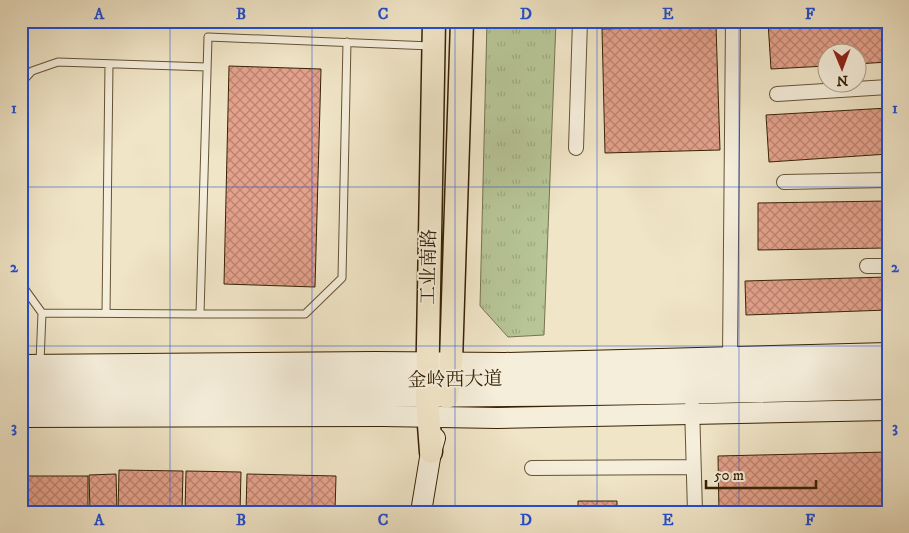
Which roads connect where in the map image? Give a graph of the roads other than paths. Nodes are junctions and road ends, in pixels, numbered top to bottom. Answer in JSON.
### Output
{"nodes":[{"id":1,"x":434,"y":21,"type":"edge"},
{"id":2,"x":462,"y":21,"type":"edge"},
{"id":3,"x":580,"y":21,"type":"edge"},
{"id":4,"x":733,"y":21,"type":"edge"},
{"id":5,"x":347,"y":42,"type":"junction"},
{"id":6,"x":434,"y":46,"type":"junction"},
{"id":7,"x":109,"y":64,"type":"junction"},
{"id":8,"x":207,"y":67,"type":"junction"},
{"id":9,"x":21,"y":83,"type":"edge"},
{"id":10,"x":888,"y":87,"type":"edge"},
{"id":11,"x":777,"y":94,"type":"dead end"},
{"id":12,"x":576,"y":148,"type":"dead end"},
{"id":13,"x":888,"y":180,"type":"edge"},
{"id":14,"x":784,"y":182,"type":"dead end"},
{"id":15,"x":867,"y":266,"type":"dead end"},
{"id":16,"x":888,"y":266,"type":"edge"},
{"id":17,"x":21,"y":284,"type":"edge"},
{"id":18,"x":42,"y":313,"type":"junction"},
{"id":19,"x":106,"y":313,"type":"junction"},
{"id":20,"x":200,"y":314,"type":"junction"},
{"id":21,"x":888,"y":354,"type":"edge"},
{"id":22,"x":730,"y":357,"type":"junction"},
{"id":23,"x":31,"y":365,"type":"edge"},
{"id":24,"x":888,"y":370,"type":"edge"},
{"id":25,"x":21,"y":383,"type":"edge"},
{"id":26,"x":438,"y":389,"type":"junction"},
{"id":27,"x":888,"y":389,"type":"edge"},
{"id":28,"x":21,"y":399,"type":"edge"},
{"id":29,"x":692,"y":404,"type":"junction"},
{"id":30,"x":888,"y":410,"type":"edge"},
{"id":31,"x":21,"y":417,"type":"edge"},
{"id":32,"x":431,"y":452,"type":"joint"},
{"id":33,"x":694,"y":467,"type":"junction"},
{"id":34,"x":532,"y":468,"type":"dead end"},
{"id":35,"x":421,"y":512,"type":"edge"},
{"id":36,"x":695,"y":512,"type":"edge"}],
"edges":[{"from":1,"to":6,"type":"main road","name":"工业南路"},
{"from":2,"to":26,"type":"main road","name":"工业南路"},
{"from":3,"to":12,"type":"street"},
{"from":4,"to":22,"type":"street"},
{"from":5,"to":6,"type":"lane"},
{"from":5,"to":8,"type":"lane"},
{"from":5,"to":20,"type":"lane"},
{"from":6,"to":26,"type":"main road","name":"工业南路"},
{"from":7,"to":8,"type":"lane"},
{"from":7,"to":9,"type":"lane"},
{"from":7,"to":19,"type":"lane"},
{"from":8,"to":20,"type":"lane"},
{"from":10,"to":11,"type":"street"},
{"from":13,"to":14,"type":"street"},
{"from":15,"to":16,"type":"street"},
{"from":17,"to":18,"type":"lane"},
{"from":18,"to":19,"type":"lane"},
{"from":18,"to":23,"type":"lane"},
{"from":19,"to":20,"type":"lane"},
{"from":21,"to":22,"type":"main road"},
{"from":22,"to":26,"type":"main road"},
{"from":23,"to":26,"type":"main road"},
{"from":24,"to":26,"type":"main road","name":"金岭西大道"},
{"from":25,"to":26,"type":"main road","name":"金岭西大道"},
{"from":26,"to":28,"type":"main road","name":"金岭西大道"},
{"from":26,"to":29,"type":"main road","name":"金岭西大道"},
{"from":26,"to":31,"type":"main road"},
{"from":26,"to":32,"type":"main road","name":"工业南路"},
{"from":27,"to":29,"type":"main road","name":"金岭西大道"},
{"from":29,"to":30,"type":"main road"},
{"from":29,"to":33,"type":"street"},
{"from":32,"to":35,"type":"main road","name":"工业南路"},
{"from":33,"to":34,"type":"street"},
{"from":33,"to":36,"type":"street"}]}
